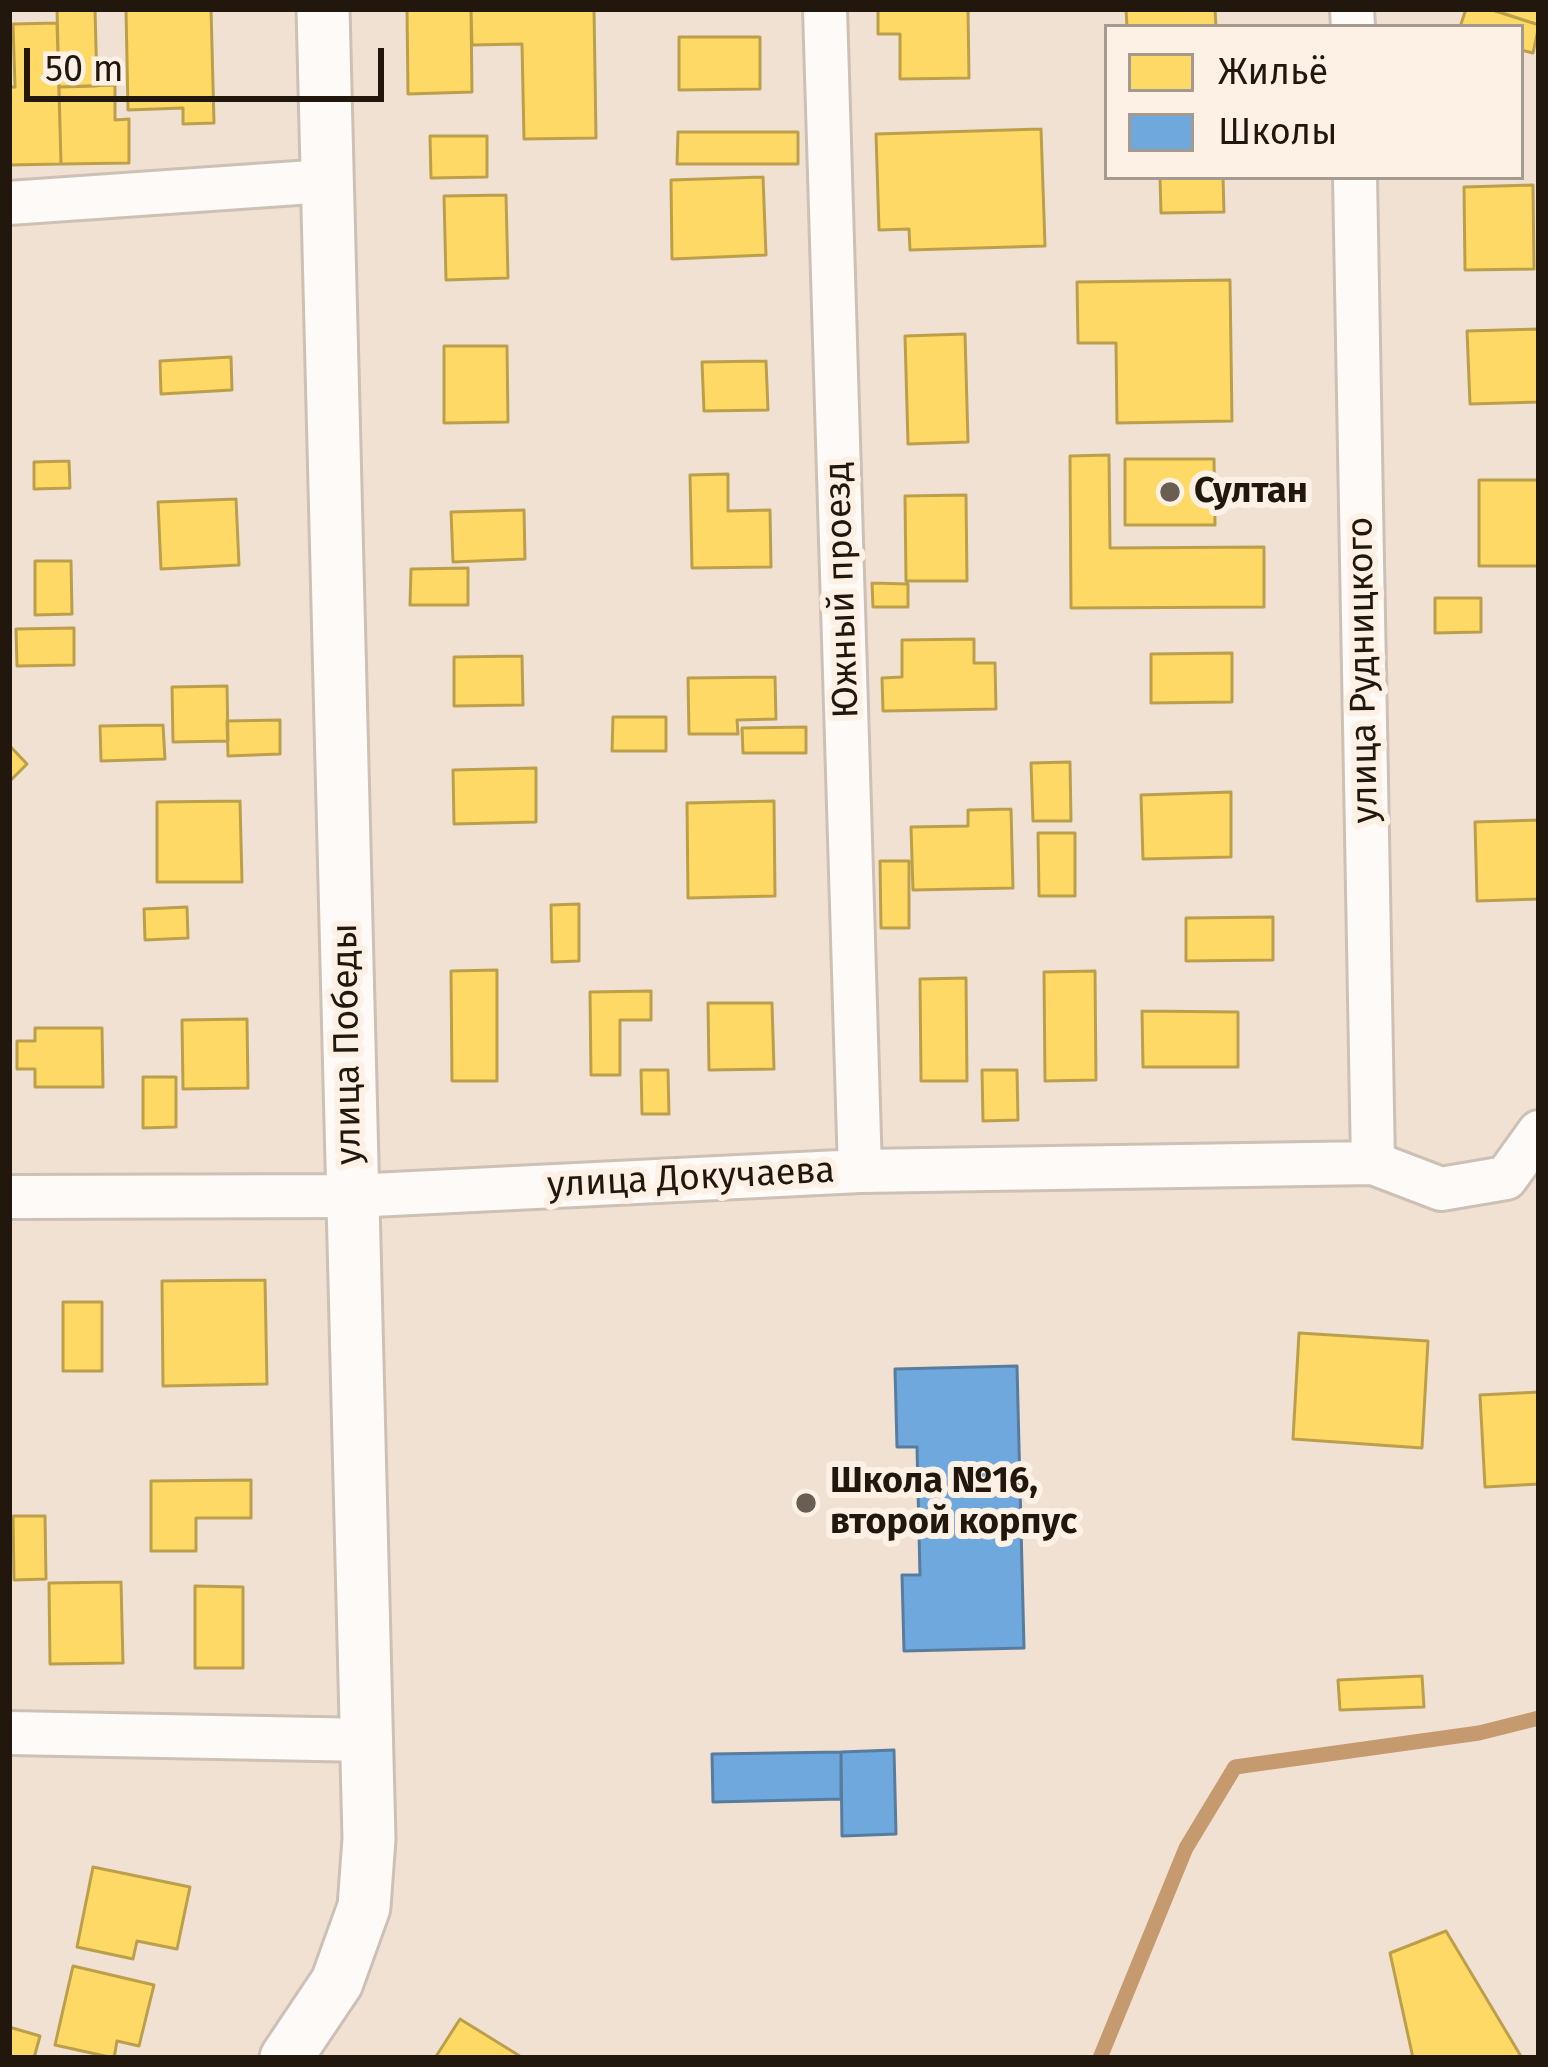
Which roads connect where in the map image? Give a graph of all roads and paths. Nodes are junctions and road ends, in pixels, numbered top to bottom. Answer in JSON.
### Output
{"nodes":[{"id":1,"x":323,"y":9,"type":"edge"},
{"id":2,"x":825,"y":9,"type":"edge"},
{"id":3,"x":1355,"y":180,"type":"edge"},
{"id":4,"x":326,"y":181,"type":"junction"},
{"id":5,"x":9,"y":203,"type":"edge"},
{"id":6,"x":1539,"y":1132,"type":"edge"},
{"id":7,"x":1373,"y":1162,"type":"junction"},
{"id":8,"x":860,"y":1171,"type":"junction"},
{"id":9,"x":352,"y":1196,"type":"junction"},
{"id":10,"x":9,"y":1197,"type":"edge"},
{"id":11,"x":9,"y":1733,"type":"edge"},
{"id":12,"x":368,"y":1740,"type":"junction"},
{"id":13,"x":286,"y":2058,"type":"edge"}],
"edges":[{"from":1,"to":4,"type":"street","name":"улица Победы"},
{"from":2,"to":8,"type":"street","name":"Южный проезд"},
{"from":3,"to":7,"type":"street","name":"улица Рудницкого"},
{"from":4,"to":5,"type":"street"},
{"from":4,"to":9,"type":"street","name":"улица Победы"},
{"from":6,"to":7,"type":"street"},
{"from":7,"to":8,"type":"street","name":"улица Докучаева"},
{"from":8,"to":9,"type":"street","name":"улица Докучаева"},
{"from":9,"to":10,"type":"street","name":"улица Докучаева"},
{"from":9,"to":12,"type":"street","name":"улица Победы"},
{"from":11,"to":12,"type":"street"},
{"from":12,"to":13,"type":"street","name":"улица Победы"}]}
